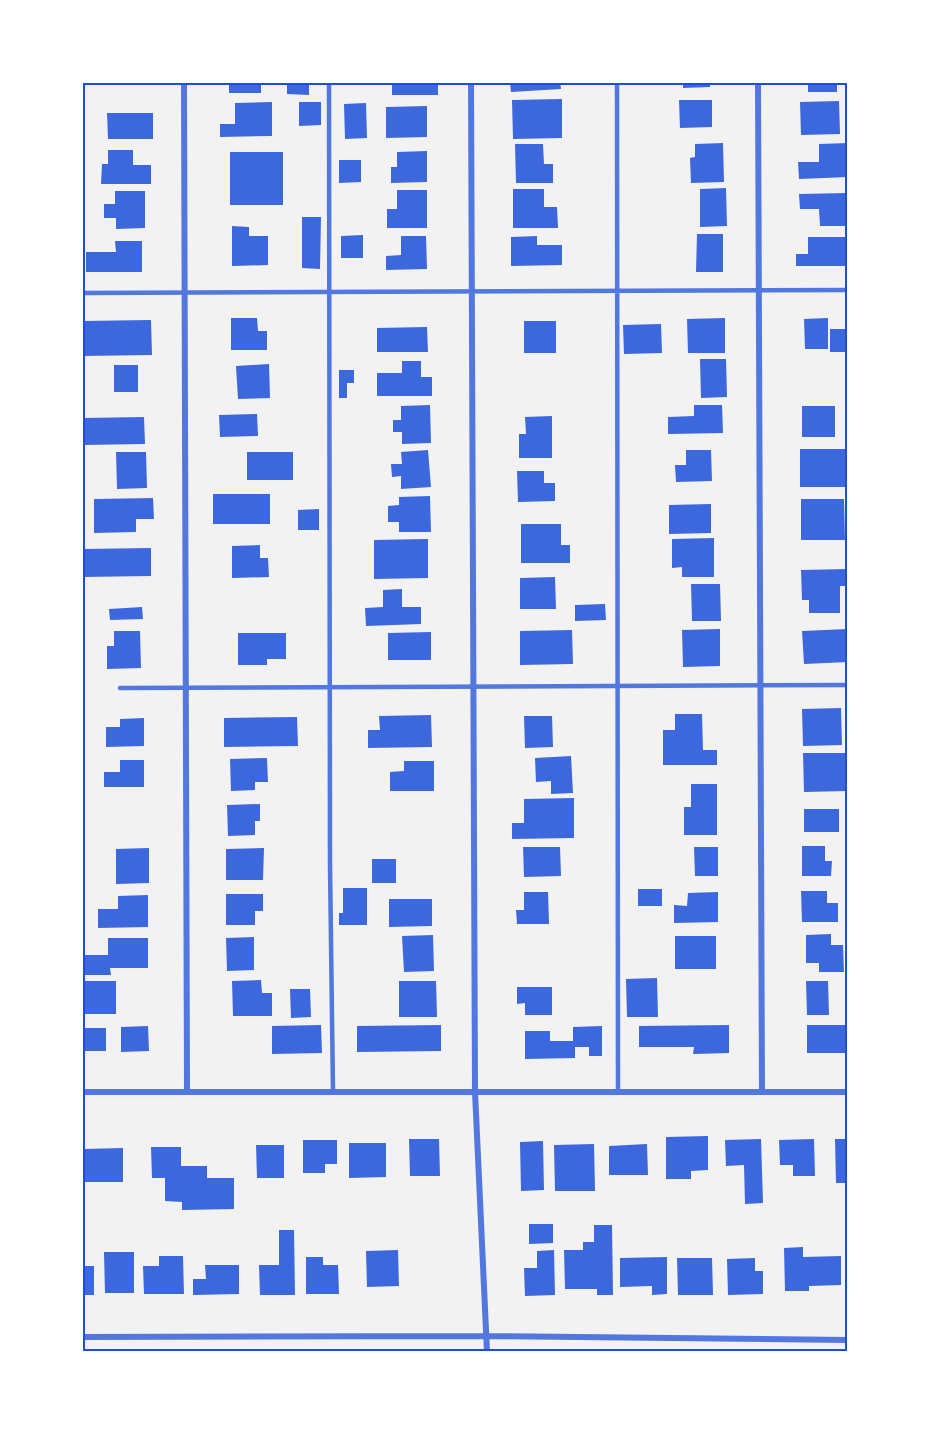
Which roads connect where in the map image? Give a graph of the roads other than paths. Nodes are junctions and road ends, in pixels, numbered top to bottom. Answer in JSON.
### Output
{"nodes":[{"id":1,"x":184,"y":82,"type":"edge"},
{"id":2,"x":328,"y":82,"type":"edge"},
{"id":3,"x":471,"y":82,"type":"edge"},
{"id":4,"x":617,"y":82,"type":"edge"},
{"id":5,"x":758,"y":82,"type":"edge"},
{"id":6,"x":848,"y":290,"type":"edge"},
{"id":7,"x":471,"y":291,"type":"junction"},
{"id":8,"x":615,"y":291,"type":"junction"},
{"id":9,"x":758,"y":291,"type":"junction"},
{"id":10,"x":329,"y":292,"type":"junction"},
{"id":11,"x":82,"y":293,"type":"edge"},
{"id":12,"x":184,"y":293,"type":"junction"},
{"id":13,"x":760,"y":685,"type":"junction"},
{"id":14,"x":848,"y":685,"type":"edge"},
{"id":15,"x":473,"y":686,"type":"junction"},
{"id":16,"x":617,"y":686,"type":"junction"},
{"id":17,"x":186,"y":687,"type":"junction"},
{"id":18,"x":330,"y":687,"type":"junction"},
{"id":19,"x":120,"y":688,"type":"dead end"},
{"id":20,"x":82,"y":1092,"type":"edge"},
{"id":21,"x":187,"y":1092,"type":"junction"},
{"id":22,"x":333,"y":1092,"type":"junction"},
{"id":23,"x":475,"y":1092,"type":"junction"},
{"id":24,"x":618,"y":1092,"type":"junction"},
{"id":25,"x":762,"y":1092,"type":"junction"},
{"id":26,"x":848,"y":1092,"type":"edge"},
{"id":27,"x":486,"y":1336,"type":"junction"},
{"id":28,"x":82,"y":1337,"type":"edge"},
{"id":29,"x":848,"y":1340,"type":"edge"},
{"id":30,"x":487,"y":1352,"type":"edge"}],
"edges":[{"from":1,"to":12,"type":"street"},
{"from":2,"to":10,"type":"lane"},
{"from":3,"to":7,"type":"street"},
{"from":4,"to":8,"type":"lane"},
{"from":5,"to":9,"type":"street"},
{"from":6,"to":9,"type":"lane"},
{"from":7,"to":8,"type":"lane"},
{"from":7,"to":10,"type":"lane"},
{"from":7,"to":15,"type":"street"},
{"from":8,"to":9,"type":"lane"},
{"from":8,"to":16,"type":"lane"},
{"from":9,"to":13,"type":"street"},
{"from":10,"to":12,"type":"lane"},
{"from":10,"to":18,"type":"lane"},
{"from":11,"to":12,"type":"lane"},
{"from":12,"to":17,"type":"street"},
{"from":13,"to":14,"type":"lane"},
{"from":13,"to":16,"type":"lane"},
{"from":13,"to":25,"type":"street"},
{"from":15,"to":16,"type":"lane"},
{"from":15,"to":18,"type":"lane"},
{"from":15,"to":23,"type":"street"},
{"from":16,"to":24,"type":"lane"},
{"from":17,"to":18,"type":"lane"},
{"from":17,"to":19,"type":"lane"},
{"from":17,"to":21,"type":"street"},
{"from":18,"to":22,"type":"lane"},
{"from":20,"to":21,"type":"street"},
{"from":21,"to":22,"type":"street"},
{"from":22,"to":23,"type":"street"},
{"from":23,"to":24,"type":"street"},
{"from":23,"to":27,"type":"street"},
{"from":24,"to":25,"type":"street"},
{"from":25,"to":26,"type":"street"},
{"from":27,"to":28,"type":"street"},
{"from":27,"to":29,"type":"street"},
{"from":27,"to":30,"type":"street"}]}
